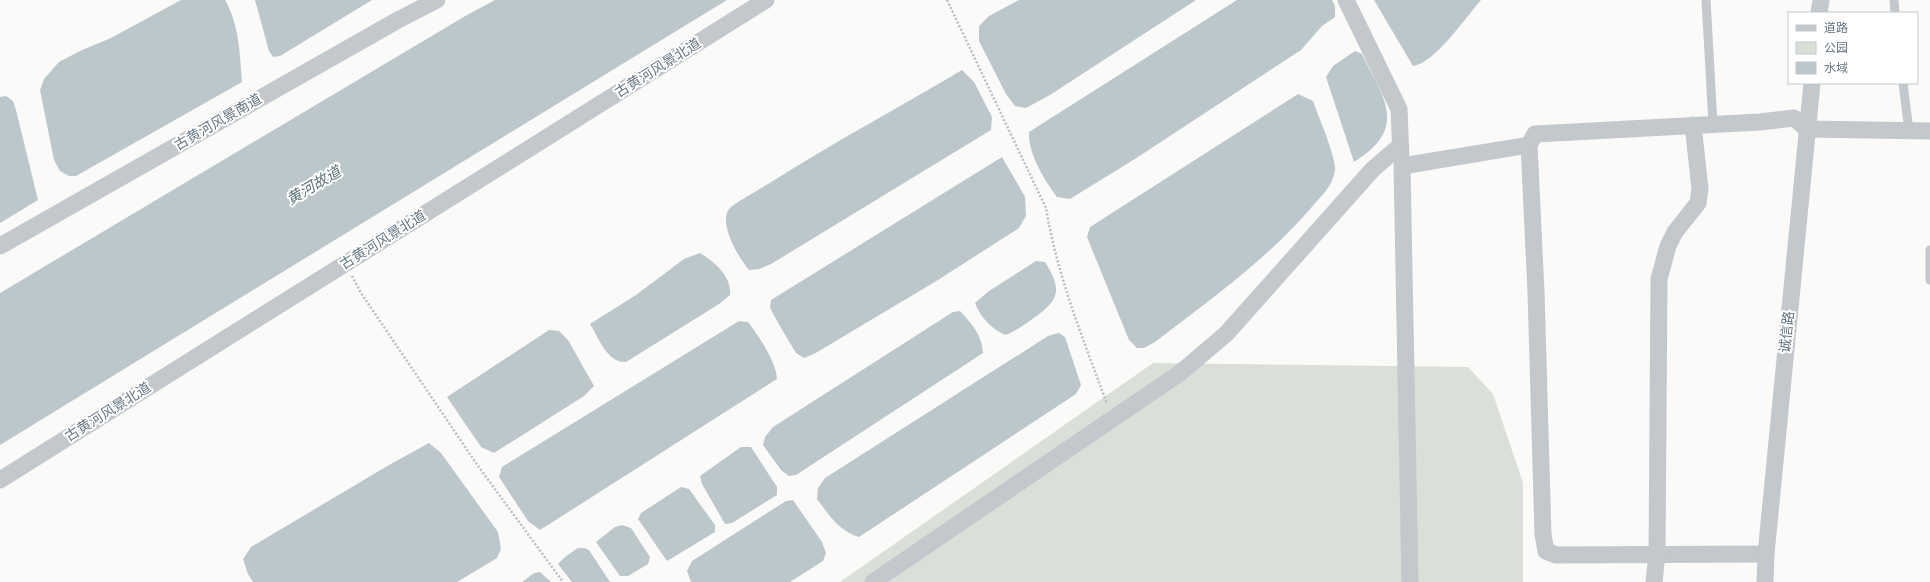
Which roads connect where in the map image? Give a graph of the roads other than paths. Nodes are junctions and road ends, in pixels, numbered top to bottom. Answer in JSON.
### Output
{"nodes":[{"id":1,"x":437,"y":0,"type":"edge"},
{"id":2,"x":766,"y":0,"type":"edge"},
{"id":3,"x":1346,"y":0,"type":"edge"},
{"id":4,"x":1706,"y":0,"type":"edge"},
{"id":5,"x":1821,"y":0,"type":"edge"},
{"id":6,"x":1894,"y":0,"type":"edge"},
{"id":7,"x":1819,"y":12,"type":"edge"},
{"id":8,"x":1895,"y":12,"type":"edge"},
{"id":9,"x":1812,"y":84,"type":"edge"},
{"id":10,"x":1903,"y":84,"type":"edge"},
{"id":11,"x":1713,"y":124,"type":"junction"},
{"id":12,"x":1693,"y":125,"type":"junction"},
{"id":13,"x":1807,"y":130,"type":"junction"},
{"id":14,"x":1909,"y":131,"type":"junction"},
{"id":15,"x":1930,"y":131,"type":"edge"},
{"id":16,"x":1529,"y":145,"type":"junction"},
{"id":17,"x":1400,"y":146,"type":"junction"},
{"id":18,"x":1402,"y":166,"type":"junction"},
{"id":19,"x":0,"y":246,"type":"edge"},
{"id":20,"x":1930,"y":250,"type":"edge"},
{"id":21,"x":1930,"y":280,"type":"edge"},
{"id":22,"x":0,"y":480,"type":"edge"},
{"id":23,"x":1656,"y":554,"type":"junction"},
{"id":24,"x":1766,"y":554,"type":"junction"},
{"id":25,"x":873,"y":582,"type":"edge"},
{"id":26,"x":1410,"y":582,"type":"edge"},
{"id":27,"x":1654,"y":582,"type":"edge"},
{"id":28,"x":1765,"y":582,"type":"edge"}],
"edges":[{"from":1,"to":19,"type":"street","name":"古黄河风景南道"},
{"from":2,"to":22,"type":"street","name":"古黄河风景北道"},
{"from":3,"to":17,"type":"street"},
{"from":4,"to":11,"type":"lane"},
{"from":5,"to":7,"type":"street"},
{"from":6,"to":8,"type":"lane"},
{"from":9,"to":13,"type":"street","name":"诚信路"},
{"from":10,"to":14,"type":"lane"},
{"from":11,"to":12,"type":"street"},
{"from":11,"to":13,"type":"street"},
{"from":12,"to":16,"type":"street"},
{"from":12,"to":23,"type":"street"},
{"from":13,"to":14,"type":"street"},
{"from":13,"to":24,"type":"street","name":"诚信路"},
{"from":14,"to":15,"type":"street"},
{"from":16,"to":18,"type":"street"},
{"from":16,"to":23,"type":"street"},
{"from":17,"to":18,"type":"street"},
{"from":17,"to":25,"type":"street"},
{"from":18,"to":26,"type":"street"},
{"from":20,"to":21,"type":"lane"},
{"from":23,"to":24,"type":"street"},
{"from":23,"to":27,"type":"street"},
{"from":24,"to":28,"type":"street","name":"诚信路"}]}
